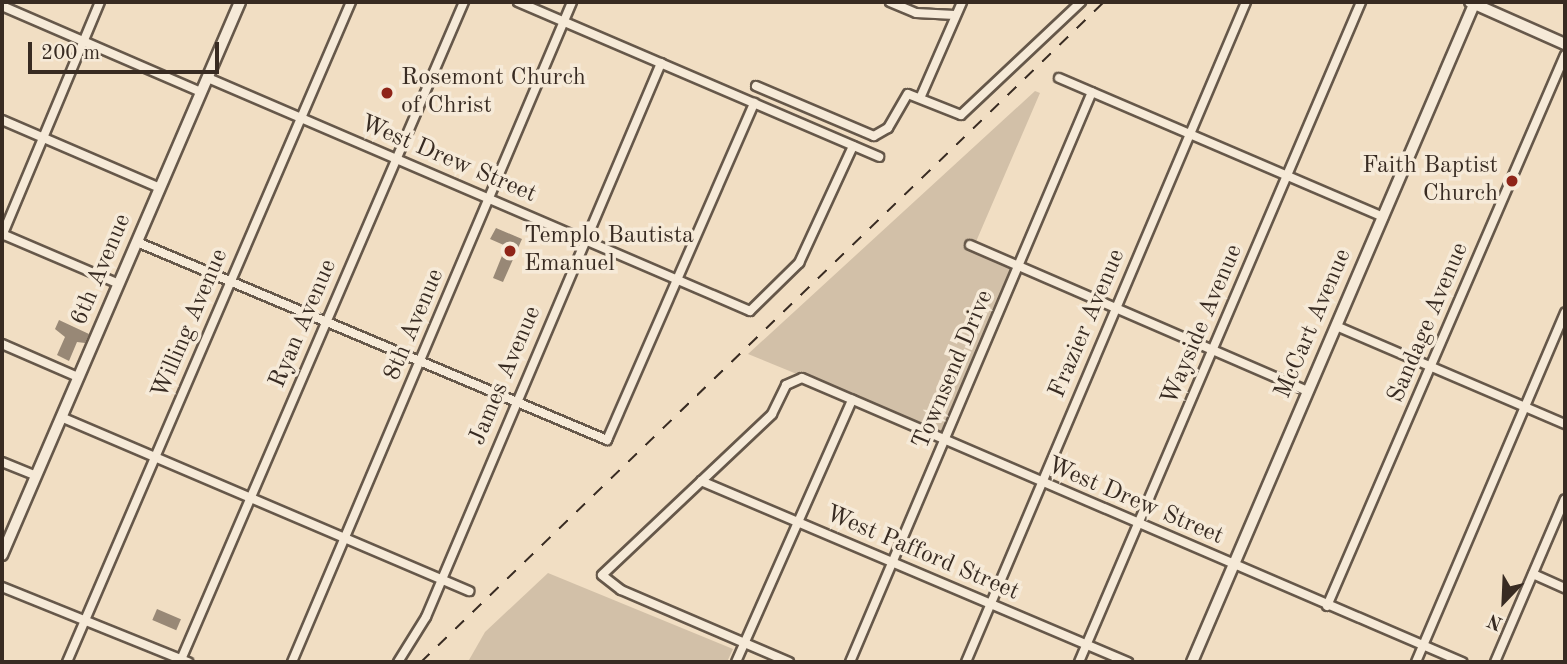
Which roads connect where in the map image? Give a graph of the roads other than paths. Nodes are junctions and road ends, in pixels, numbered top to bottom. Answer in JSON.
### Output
{"nodes":[{"id":1,"x":100,"y":2,"type":"edge"},
{"id":2,"x":240,"y":2,"type":"edge"},
{"id":3,"x":351,"y":2,"type":"edge"},
{"id":4,"x":464,"y":2,"type":"edge"},
{"id":5,"x":518,"y":2,"type":"edge"},
{"id":6,"x":572,"y":2,"type":"edge"},
{"id":7,"x":890,"y":2,"type":"edge"},
{"id":8,"x":962,"y":2,"type":"edge"},
{"id":9,"x":1081,"y":2,"type":"edge"},
{"id":10,"x":1246,"y":2,"type":"edge"},
{"id":11,"x":1361,"y":2,"type":"edge"},
{"id":12,"x":1473,"y":2,"type":"edge"},
{"id":13,"x":2,"y":6,"type":"edge"},
{"id":14,"x":955,"y":15,"type":"junction"},
{"id":15,"x":565,"y":22,"type":"junction"},
{"id":16,"x":85,"y":42,"type":"junction"},
{"id":17,"x":1565,"y":44,"type":"edge"},
{"id":18,"x":1565,"y":55,"type":"edge"},
{"id":19,"x":661,"y":63,"type":"junction"},
{"id":20,"x":208,"y":78,"type":"junction"},
{"id":21,"x":1059,"y":78,"type":"dead end"},
{"id":22,"x":755,"y":86,"type":"dead end"},
{"id":23,"x":201,"y":92,"type":"junction"},
{"id":24,"x":1093,"y":92,"type":"junction"},
{"id":25,"x":921,"y":96,"type":"junction"},
{"id":26,"x":754,"y":103,"type":"junction"},
{"id":27,"x":301,"y":118,"type":"junction"},
{"id":28,"x":2,"y":120,"type":"edge"},
{"id":29,"x":1190,"y":134,"type":"junction"},
{"id":30,"x":44,"y":138,"type":"junction"},
{"id":31,"x":853,"y":146,"type":"junction"},
{"id":32,"x":879,"y":157,"type":"dead end"},
{"id":33,"x":397,"y":159,"type":"junction"},
{"id":34,"x":1286,"y":175,"type":"junction"},
{"id":35,"x":160,"y":188,"type":"junction"},
{"id":36,"x":490,"y":199,"type":"junction"},
{"id":37,"x":1382,"y":217,"type":"junction"},
{"id":38,"x":2,"y":235,"type":"edge"},
{"id":39,"x":585,"y":240,"type":"junction"},
{"id":40,"x":137,"y":242,"type":"junction"},
{"id":41,"x":970,"y":245,"type":"dead end"},
{"id":42,"x":1019,"y":266,"type":"junction"},
{"id":43,"x":679,"y":280,"type":"junction"},
{"id":44,"x":230,"y":281,"type":"junction"},
{"id":45,"x":119,"y":284,"type":"junction"},
{"id":46,"x":1115,"y":308,"type":"junction"},
{"id":47,"x":1565,"y":312,"type":"edge"},
{"id":48,"x":326,"y":322,"type":"junction"},
{"id":49,"x":1336,"y":326,"type":"junction"},
{"id":50,"x":2,"y":344,"type":"edge"},
{"id":51,"x":1214,"y":351,"type":"junction"},
{"id":52,"x":420,"y":362,"type":"junction"},
{"id":53,"x":1431,"y":367,"type":"junction"},
{"id":54,"x":78,"y":377,"type":"junction"},
{"id":55,"x":1308,"y":391,"type":"junction"},
{"id":56,"x":852,"y":400,"type":"junction"},
{"id":57,"x":516,"y":402,"type":"junction"},
{"id":58,"x":1524,"y":407,"type":"junction"},
{"id":59,"x":61,"y":417,"type":"junction"},
{"id":60,"x":1565,"y":424,"type":"edge"},
{"id":61,"x":945,"y":440,"type":"junction"},
{"id":62,"x":155,"y":457,"type":"junction"},
{"id":63,"x":2,"y":462,"type":"edge"},
{"id":64,"x":36,"y":477,"type":"junction"},
{"id":65,"x":701,"y":481,"type":"junction"},
{"id":66,"x":1042,"y":482,"type":"junction"},
{"id":67,"x":250,"y":498,"type":"junction"},
{"id":68,"x":1565,"y":499,"type":"edge"},
{"id":69,"x":796,"y":522,"type":"junction"},
{"id":70,"x":1139,"y":523,"type":"junction"},
{"id":71,"x":345,"y":539,"type":"junction"},
{"id":72,"x":2,"y":555,"type":"edge"},
{"id":73,"x":893,"y":561,"type":"junction"},
{"id":74,"x":1233,"y":565,"type":"junction"},
{"id":75,"x":1533,"y":574,"type":"junction"},
{"id":76,"x":442,"y":580,"type":"junction"},
{"id":77,"x":2,"y":587,"type":"edge"},
{"id":78,"x":1565,"y":588,"type":"edge"},
{"id":79,"x":469,"y":592,"type":"dead end"},
{"id":80,"x":991,"y":605,"type":"junction"},
{"id":81,"x":1327,"y":606,"type":"junction"},
{"id":82,"x":85,"y":619,"type":"junction"},
{"id":83,"x":744,"y":643,"type":"junction"},
{"id":84,"x":1087,"y":644,"type":"junction"},
{"id":85,"x":1423,"y":645,"type":"junction"},
{"id":86,"x":183,"y":661,"type":"edge"},
{"id":87,"x":67,"y":662,"type":"edge"},
{"id":88,"x":292,"y":662,"type":"edge"},
{"id":89,"x":398,"y":662,"type":"edge"},
{"id":90,"x":736,"y":662,"type":"edge"},
{"id":91,"x":789,"y":662,"type":"edge"},
{"id":92,"x":850,"y":662,"type":"edge"},
{"id":93,"x":966,"y":662,"type":"edge"},
{"id":94,"x":1079,"y":662,"type":"edge"},
{"id":95,"x":1128,"y":662,"type":"edge"},
{"id":96,"x":1192,"y":662,"type":"edge"},
{"id":97,"x":1416,"y":662,"type":"edge"},
{"id":98,"x":1462,"y":662,"type":"edge"},
{"id":99,"x":1495,"y":662,"type":"edge"}],
"edges":[{"from":1,"to":16,"type":"street"},
{"from":2,"to":20,"type":"street","name":"6th Avenue"},
{"from":3,"to":27,"type":"street","name":"Willing Avenue"},
{"from":4,"to":33,"type":"street","name":"Ryan Avenue"},
{"from":5,"to":15,"type":"street"},
{"from":6,"to":15,"type":"street","name":"8th Avenue"},
{"from":7,"to":14,"type":"street"},
{"from":8,"to":14,"type":"street"},
{"from":9,"to":25,"type":"street"},
{"from":10,"to":29,"type":"street","name":"Frazier Avenue"},
{"from":11,"to":34,"type":"street","name":"Wayside Avenue"},
{"from":12,"to":17,"type":"main road"},
{"from":12,"to":37,"type":"main road","name":"McCart Avenue"},
{"from":13,"to":16,"type":"street"},
{"from":14,"to":25,"type":"street"},
{"from":15,"to":19,"type":"street"},
{"from":15,"to":36,"type":"street","name":"8th Avenue"},
{"from":16,"to":23,"type":"street"},
{"from":16,"to":30,"type":"street"},
{"from":18,"to":53,"type":"street","name":"Sandage Avenue"},
{"from":19,"to":26,"type":"street"},
{"from":19,"to":39,"type":"street","name":"James Avenue"},
{"from":20,"to":23,"type":"street","name":"6th Avenue"},
{"from":20,"to":27,"type":"street","name":"West Drew Street"},
{"from":21,"to":24,"type":"street"},
{"from":22,"to":25,"type":"street"},
{"from":23,"to":35,"type":"street","name":"6th Avenue"},
{"from":24,"to":29,"type":"street"},
{"from":24,"to":42,"type":"street","name":"Townsend Drive"},
{"from":26,"to":31,"type":"street"},
{"from":26,"to":43,"type":"street"},
{"from":27,"to":33,"type":"street","name":"West Drew Street"},
{"from":27,"to":44,"type":"street","name":"Willing Avenue"},
{"from":28,"to":30,"type":"street"},
{"from":29,"to":34,"type":"street"},
{"from":29,"to":46,"type":"street","name":"Frazier Avenue"},
{"from":30,"to":35,"type":"street"},
{"from":30,"to":38,"type":"street"},
{"from":31,"to":32,"type":"street"},
{"from":31,"to":43,"type":"street","name":"West Drew Street"},
{"from":33,"to":36,"type":"street","name":"West Drew Street"},
{"from":33,"to":48,"type":"street","name":"Ryan Avenue"},
{"from":34,"to":37,"type":"street"},
{"from":34,"to":51,"type":"street","name":"Wayside Avenue"},
{"from":35,"to":40,"type":"street","name":"6th Avenue"},
{"from":36,"to":39,"type":"street","name":"West Drew Street"},
{"from":36,"to":52,"type":"street","name":"8th Avenue"},
{"from":37,"to":49,"type":"main road","name":"McCart Avenue"},
{"from":38,"to":45,"type":"street"},
{"from":39,"to":43,"type":"street","name":"West Drew Street"},
{"from":39,"to":57,"type":"street","name":"James Avenue"},
{"from":40,"to":44,"type":"street"},
{"from":40,"to":45,"type":"street","name":"6th Avenue"},
{"from":41,"to":42,"type":"street"},
{"from":42,"to":46,"type":"street"},
{"from":42,"to":61,"type":"street","name":"Townsend Drive"},
{"from":43,"to":57,"type":"street"},
{"from":44,"to":48,"type":"street"},
{"from":44,"to":62,"type":"street","name":"Willing Avenue"},
{"from":45,"to":54,"type":"street","name":"6th Avenue"},
{"from":46,"to":51,"type":"street"},
{"from":46,"to":66,"type":"street","name":"Frazier Avenue"},
{"from":47,"to":58,"type":"street"},
{"from":48,"to":52,"type":"street"},
{"from":48,"to":67,"type":"street","name":"Ryan Avenue"},
{"from":49,"to":53,"type":"street"},
{"from":49,"to":55,"type":"main road","name":"McCart Avenue"},
{"from":50,"to":54,"type":"street"},
{"from":51,"to":55,"type":"street"},
{"from":51,"to":70,"type":"street","name":"Wayside Avenue"},
{"from":52,"to":57,"type":"street"},
{"from":52,"to":71,"type":"street","name":"8th Avenue"},
{"from":53,"to":58,"type":"street"},
{"from":53,"to":81,"type":"street","name":"Sandage Avenue"},
{"from":54,"to":59,"type":"street","name":"6th Avenue"},
{"from":55,"to":74,"type":"main road","name":"McCart Avenue"},
{"from":56,"to":61,"type":"street","name":"West Drew Street"},
{"from":56,"to":65,"type":"street","name":"West Drew Street"},
{"from":56,"to":69,"type":"street"},
{"from":57,"to":76,"type":"street","name":"James Avenue"},
{"from":58,"to":60,"type":"street"},
{"from":58,"to":85,"type":"street"},
{"from":59,"to":62,"type":"street"},
{"from":59,"to":64,"type":"street","name":"6th Avenue"},
{"from":61,"to":66,"type":"street","name":"West Drew Street"},
{"from":61,"to":73,"type":"street","name":"Townsend Drive"},
{"from":62,"to":67,"type":"street"},
{"from":62,"to":82,"type":"street","name":"Willing Avenue"},
{"from":63,"to":64,"type":"street"},
{"from":64,"to":72,"type":"street","name":"6th Avenue"},
{"from":65,"to":69,"type":"street","name":"West Pafford Street"},
{"from":65,"to":83,"type":"street"},
{"from":66,"to":70,"type":"street","name":"West Drew Street"},
{"from":66,"to":80,"type":"street","name":"Frazier Avenue"},
{"from":67,"to":71,"type":"street"},
{"from":67,"to":86,"type":"street","name":"Ryan Avenue"},
{"from":68,"to":75,"type":"street"},
{"from":69,"to":73,"type":"street","name":"West Pafford Street"},
{"from":69,"to":83,"type":"street"},
{"from":70,"to":74,"type":"street","name":"West Drew Street"},
{"from":70,"to":84,"type":"street","name":"Wayside Avenue"},
{"from":71,"to":76,"type":"street"},
{"from":71,"to":88,"type":"street","name":"8th Avenue"},
{"from":73,"to":80,"type":"street","name":"West Pafford Street"},
{"from":73,"to":92,"type":"street","name":"Townsend Drive"},
{"from":74,"to":81,"type":"street","name":"West Drew Street"},
{"from":74,"to":96,"type":"main road","name":"McCart Avenue"},
{"from":75,"to":78,"type":"street"},
{"from":75,"to":99,"type":"street"},
{"from":76,"to":79,"type":"street"},
{"from":76,"to":89,"type":"street","name":"James Avenue"},
{"from":77,"to":82,"type":"street"},
{"from":80,"to":84,"type":"street","name":"West Pafford Street"},
{"from":80,"to":93,"type":"street","name":"Frazier Avenue"},
{"from":81,"to":85,"type":"street","name":"West Drew Street"},
{"from":82,"to":86,"type":"street"},
{"from":82,"to":87,"type":"street","name":"Willing Avenue"},
{"from":83,"to":90,"type":"street"},
{"from":83,"to":91,"type":"street"},
{"from":84,"to":94,"type":"street","name":"Wayside Avenue"},
{"from":84,"to":95,"type":"street","name":"West Pafford Street"},
{"from":85,"to":97,"type":"street"},
{"from":85,"to":98,"type":"street","name":"West Drew Street"}]}
